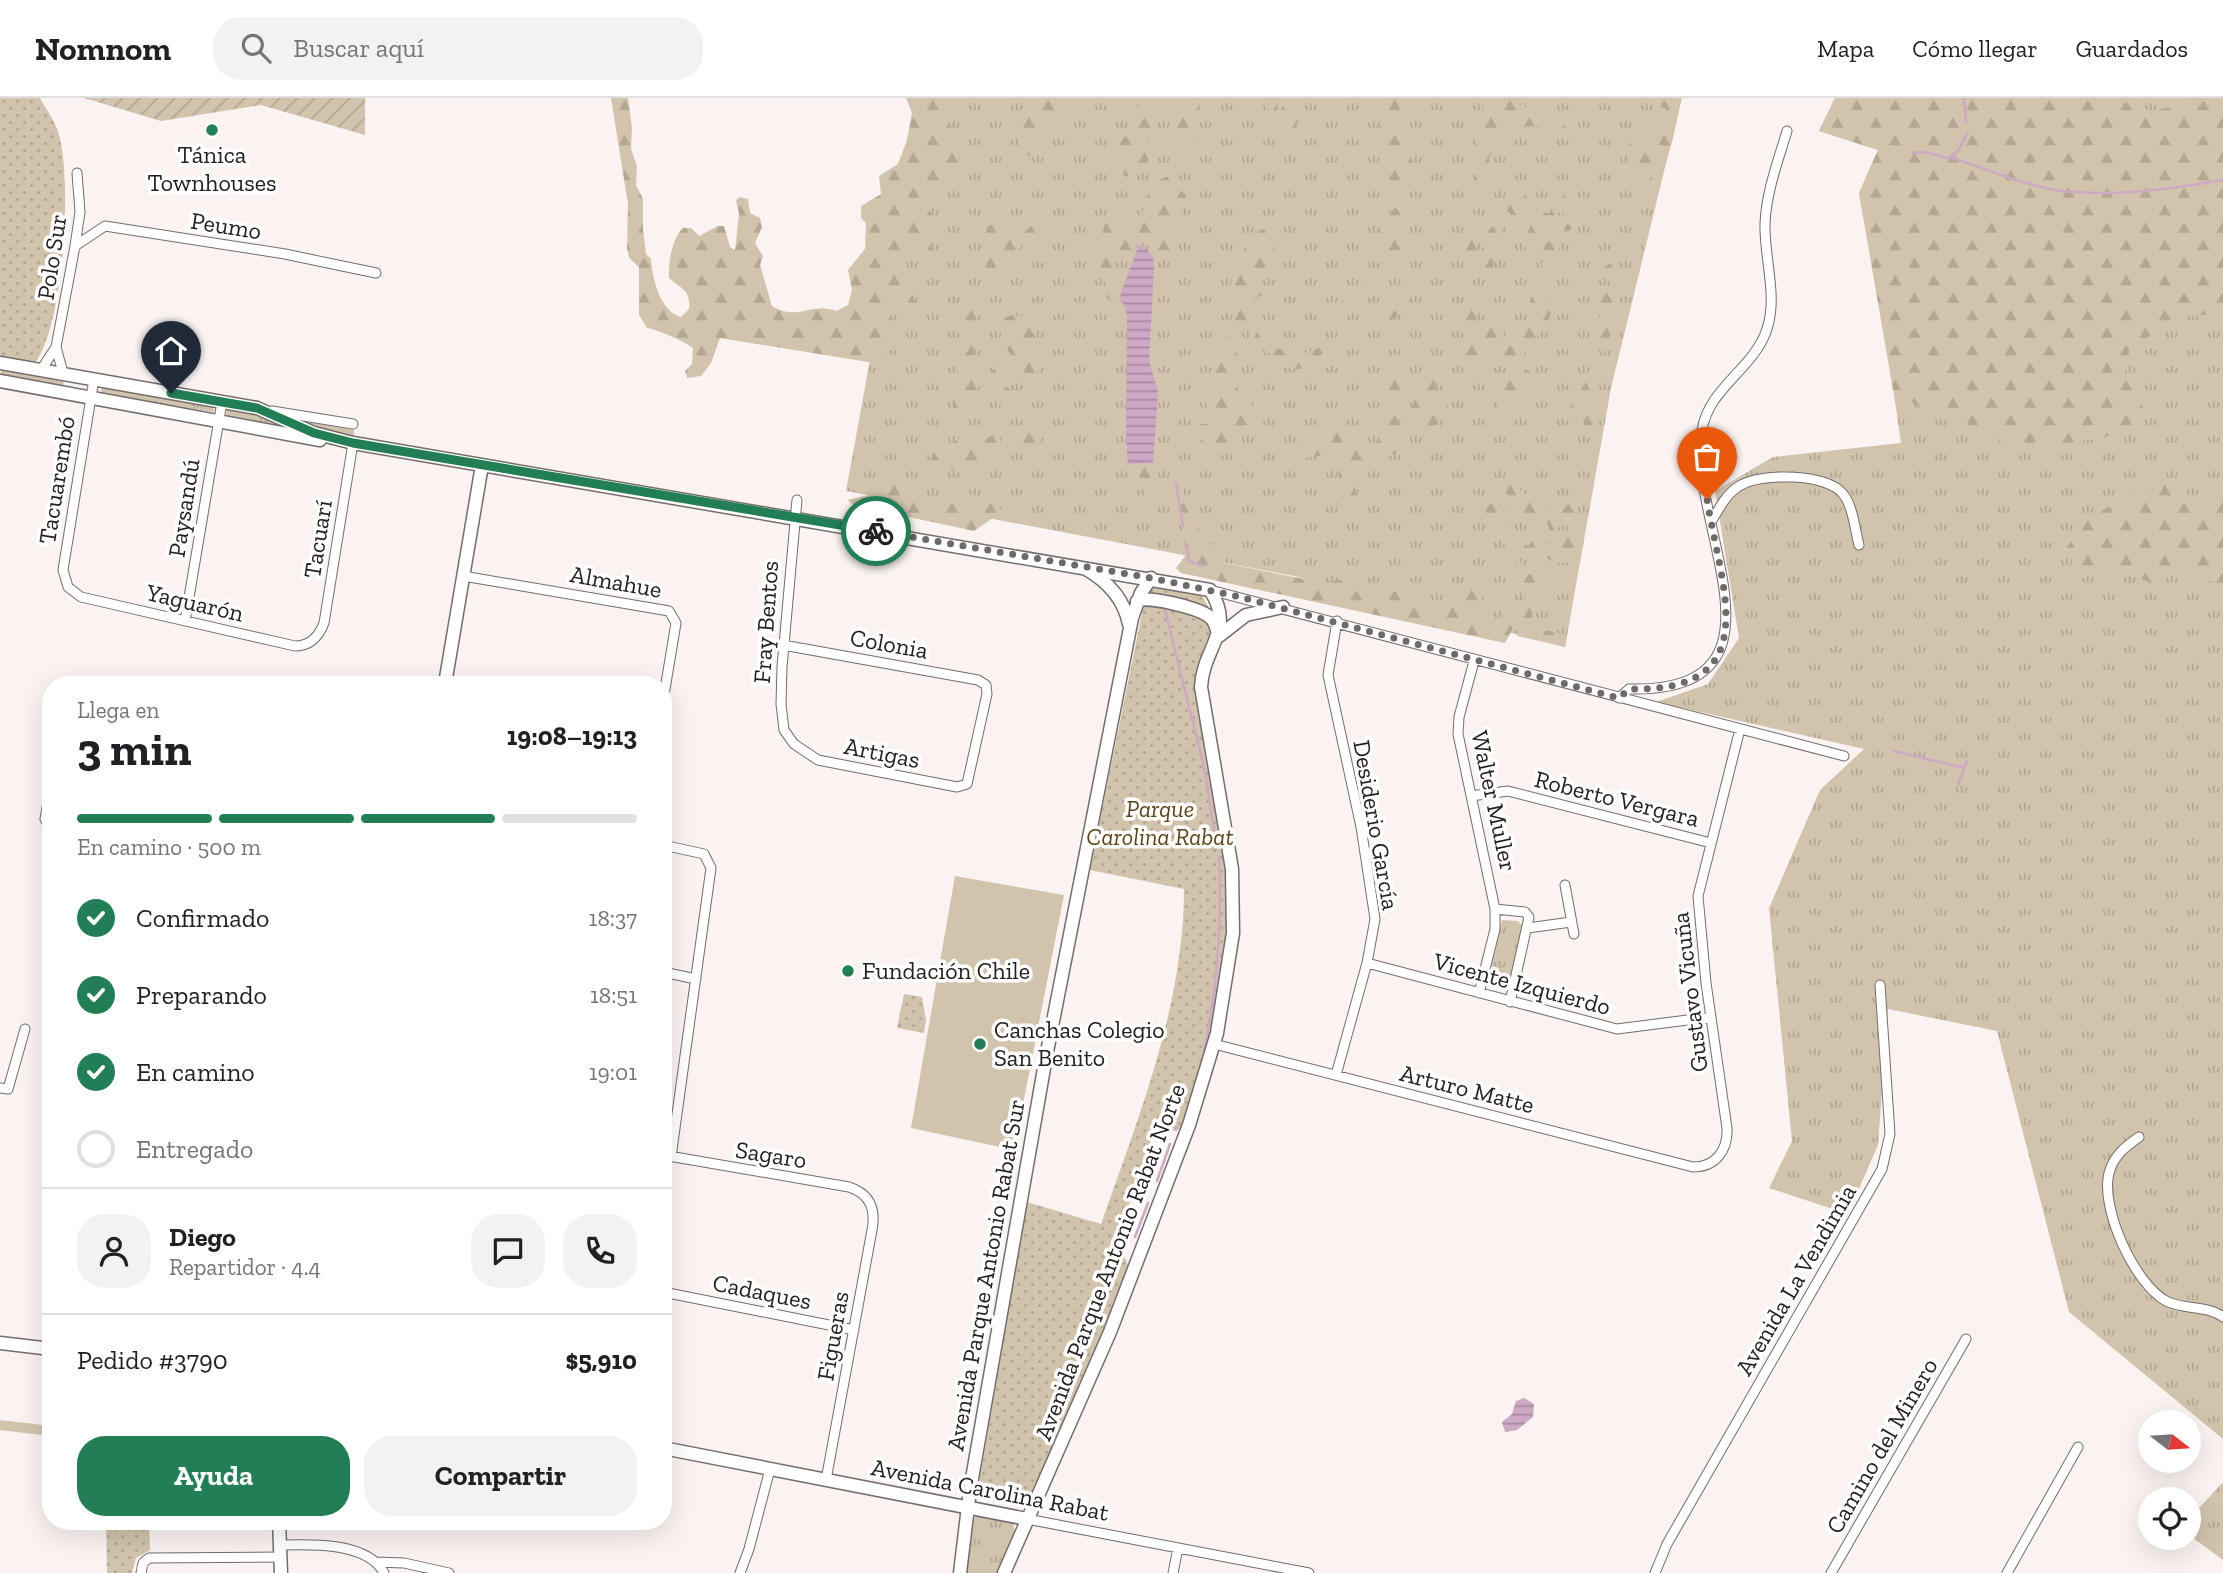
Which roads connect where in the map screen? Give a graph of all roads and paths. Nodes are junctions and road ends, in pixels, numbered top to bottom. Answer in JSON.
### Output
{"nodes":[{"id":1,"x":1787,"y":131,"type":"dead end"},
{"id":2,"x":77,"y":173,"type":"dead end"},
{"id":3,"x":75,"y":246,"type":"junction"},
{"id":4,"x":376,"y":273,"type":"dead end"},
{"id":5,"x":56,"y":347,"type":"junction"},
{"id":6,"x":0,"y":363,"type":"edge"},
{"id":7,"x":41,"y":370,"type":"junction"},
{"id":8,"x":67,"y":374,"type":"junction"},
{"id":9,"x":94,"y":379,"type":"junction"},
{"id":10,"x":0,"y":381,"type":"edge"},
{"id":11,"x":67,"y":394,"type":"junction"},
{"id":12,"x":90,"y":398,"type":"junction"},
{"id":13,"x":222,"y":402,"type":"junction"},
{"id":14,"x":257,"y":408,"type":"junction"},
{"id":15,"x":218,"y":420,"type":"junction"},
{"id":16,"x":353,"y":424,"type":"dead end"},
{"id":17,"x":353,"y":443,"type":"junction"},
{"id":18,"x":482,"y":465,"type":"junction"},
{"id":19,"x":797,"y":500,"type":"dead end"},
{"id":20,"x":794,"y":518,"type":"junction"},
{"id":21,"x":1711,"y":522,"type":"junction"},
{"id":22,"x":1859,"y":545,"type":"dead end"},
{"id":23,"x":1080,"y":566,"type":"junction"},
{"id":24,"x":463,"y":576,"type":"junction"},
{"id":25,"x":1151,"y":578,"type":"junction"},
{"id":26,"x":68,"y":587,"type":"joint"},
{"id":27,"x":1210,"y":590,"type":"junction"},
{"id":28,"x":1137,"y":601,"type":"junction"},
{"id":29,"x":1283,"y":607,"type":"junction"},
{"id":30,"x":185,"y":621,"type":"junction"},
{"id":31,"x":1337,"y":621,"type":"junction"},
{"id":32,"x":1130,"y":628,"type":"junction"},
{"id":33,"x":1217,"y":637,"type":"junction"},
{"id":34,"x":314,"y":639,"type":"joint"},
{"id":35,"x":783,"y":645,"type":"junction"},
{"id":36,"x":1474,"y":661,"type":"junction"},
{"id":37,"x":446,"y":676,"type":"edge"},
{"id":38,"x":667,"y":676,"type":"edge"},
{"id":39,"x":1619,"y":698,"type":"junction"},
{"id":40,"x":1740,"y":729,"type":"junction"},
{"id":41,"x":794,"y":744,"type":"joint"},
{"id":42,"x":1844,"y":756,"type":"dead end"},
{"id":43,"x":967,"y":784,"type":"joint"},
{"id":44,"x":1471,"y":796,"type":"junction"},
{"id":45,"x":1711,"y":843,"type":"junction"},
{"id":46,"x":672,"y":847,"type":"edge"},
{"id":47,"x":1565,"y":884,"type":"dead end"},
{"id":48,"x":1495,"y":909,"type":"junction"},
{"id":49,"x":1571,"y":922,"type":"junction"},
{"id":50,"x":1528,"y":928,"type":"junction"},
{"id":51,"x":1574,"y":934,"type":"dead end"},
{"id":52,"x":1367,"y":963,"type":"junction"},
{"id":53,"x":672,"y":974,"type":"edge"},
{"id":54,"x":696,"y":979,"type":"junction"},
{"id":55,"x":1880,"y":985,"type":"dead end"},
{"id":56,"x":1479,"y":993,"type":"junction"},
{"id":57,"x":1510,"y":1002,"type":"junction"},
{"id":58,"x":1711,"y":1017,"type":"junction"},
{"id":59,"x":24,"y":1030,"type":"dead end"},
{"id":60,"x":1214,"y":1044,"type":"junction"},
{"id":61,"x":1336,"y":1075,"type":"junction"},
{"id":62,"x":0,"y":1088,"type":"edge"},
{"id":63,"x":672,"y":1125,"type":"edge"},
{"id":64,"x":2139,"y":1137,"type":"dead end"},
{"id":65,"x":672,"y":1157,"type":"edge"},
{"id":66,"x":1710,"y":1164,"type":"joint"},
{"id":67,"x":868,"y":1199,"type":"joint"},
{"id":68,"x":672,"y":1294,"type":"edge"},
{"id":69,"x":2223,"y":1317,"type":"edge"},
{"id":70,"x":854,"y":1330,"type":"junction"},
{"id":71,"x":1966,"y":1339,"type":"dead end"},
{"id":72,"x":0,"y":1343,"type":"edge"},
{"id":73,"x":42,"y":1348,"type":"edge"},
{"id":74,"x":2078,"y":1447,"type":"dead end"},
{"id":75,"x":672,"y":1450,"type":"edge"},
{"id":76,"x":770,"y":1469,"type":"junction"},
{"id":77,"x":826,"y":1480,"type":"junction"},
{"id":78,"x":967,"y":1507,"type":"junction"},
{"id":79,"x":1027,"y":1518,"type":"junction"},
{"id":80,"x":279,"y":1530,"type":"edge"},
{"id":81,"x":1178,"y":1548,"type":"junction"},
{"id":82,"x":280,"y":1551,"type":"junction"},
{"id":83,"x":376,"y":1562,"type":"junction"},
{"id":84,"x":141,"y":1573,"type":"edge"},
{"id":85,"x":281,"y":1573,"type":"edge"},
{"id":86,"x":384,"y":1573,"type":"edge"},
{"id":87,"x":449,"y":1573,"type":"edge"},
{"id":88,"x":740,"y":1573,"type":"edge"},
{"id":89,"x":960,"y":1573,"type":"edge"},
{"id":90,"x":1004,"y":1573,"type":"edge"},
{"id":91,"x":1173,"y":1573,"type":"edge"},
{"id":92,"x":1309,"y":1573,"type":"edge"},
{"id":93,"x":1655,"y":1573,"type":"edge"},
{"id":94,"x":1831,"y":1573,"type":"edge"},
{"id":95,"x":2007,"y":1573,"type":"edge"}],
"edges":[{"from":1,"to":21,"type":"street"},
{"from":2,"to":3,"type":"street","name":"Polo Sur"},
{"from":3,"to":4,"type":"street","name":"Peumo"},
{"from":3,"to":5,"type":"street","name":"Polo Sur"},
{"from":5,"to":7,"type":"street","name":"Polo Sur"},
{"from":5,"to":8,"type":"street","name":"Polo Sur"},
{"from":6,"to":7,"type":"street"},
{"from":7,"to":8,"type":"street"},
{"from":8,"to":9,"type":"street"},
{"from":8,"to":11,"type":"street"},
{"from":9,"to":12,"type":"street","name":"Tacuarembó"},
{"from":9,"to":13,"type":"street"},
{"from":10,"to":11,"type":"street"},
{"from":11,"to":12,"type":"street"},
{"from":12,"to":15,"type":"street"},
{"from":12,"to":26,"type":"street","name":"Tacuarembó"},
{"from":13,"to":14,"type":"street"},
{"from":13,"to":15,"type":"street","name":"Paysandú"},
{"from":14,"to":16,"type":"street"},
{"from":14,"to":17,"type":"street"},
{"from":15,"to":17,"type":"street"},
{"from":15,"to":30,"type":"street","name":"Paysandú"},
{"from":17,"to":18,"type":"street"},
{"from":17,"to":34,"type":"street","name":"Tacuarí"},
{"from":18,"to":20,"type":"street"},
{"from":18,"to":24,"type":"street"},
{"from":19,"to":20,"type":"street","name":"Fray Bentos"},
{"from":20,"to":23,"type":"street"},
{"from":20,"to":35,"type":"street","name":"Fray Bentos"},
{"from":21,"to":22,"type":"street"},
{"from":21,"to":39,"type":"street"},
{"from":23,"to":25,"type":"street"},
{"from":23,"to":32,"type":"street"},
{"from":24,"to":37,"type":"street"},
{"from":24,"to":38,"type":"street","name":"Almahue"},
{"from":25,"to":27,"type":"street"},
{"from":25,"to":28,"type":"street","name":"Avenida Parque Antonio Rabat Sur"},
{"from":26,"to":30,"type":"street","name":"Yaguarón"},
{"from":27,"to":29,"type":"street"},
{"from":27,"to":33,"type":"street","name":"Avenida Parque Antonio Rabat Norte"},
{"from":28,"to":32,"type":"street","name":"Avenida Parque Antonio Rabat Sur"},
{"from":28,"to":33,"type":"street"},
{"from":29,"to":31,"type":"street"},
{"from":29,"to":33,"type":"street"},
{"from":30,"to":34,"type":"street","name":"Yaguarón"},
{"from":31,"to":36,"type":"street"},
{"from":31,"to":52,"type":"street","name":"Desiderio García"},
{"from":32,"to":78,"type":"street","name":"Avenida Parque Antonio Rabat Sur"},
{"from":33,"to":60,"type":"street","name":"Avenida Parque Antonio Rabat Norte"},
{"from":35,"to":41,"type":"street","name":"Fray Bentos"},
{"from":35,"to":43,"type":"street","name":"Colonia"},
{"from":36,"to":39,"type":"street"},
{"from":36,"to":44,"type":"street","name":"Walter Muller"},
{"from":39,"to":40,"type":"street"},
{"from":40,"to":42,"type":"street"},
{"from":40,"to":45,"type":"street","name":"Gustavo Vicuña"},
{"from":41,"to":43,"type":"street","name":"Artigas"},
{"from":44,"to":45,"type":"street","name":"Roberto Vergara"},
{"from":44,"to":48,"type":"street","name":"Walter Muller"},
{"from":45,"to":58,"type":"street","name":"Gustavo Vicuña"},
{"from":46,"to":54,"type":"street"},
{"from":47,"to":49,"type":"street"},
{"from":48,"to":50,"type":"street","name":"Walter Muller"},
{"from":48,"to":56,"type":"street","name":"Walter Muller"},
{"from":49,"to":50,"type":"street"},
{"from":49,"to":51,"type":"street"},
{"from":50,"to":57,"type":"street"},
{"from":52,"to":56,"type":"street","name":"Vicente Izquierdo"},
{"from":52,"to":61,"type":"street","name":"Desiderio García"},
{"from":53,"to":54,"type":"street"},
{"from":54,"to":63,"type":"street"},
{"from":55,"to":93,"type":"street","name":"Avenida La Vendimia"},
{"from":56,"to":57,"type":"street","name":"Vicente Izquierdo"},
{"from":57,"to":58,"type":"street","name":"Vicente Izquierdo"},
{"from":58,"to":66,"type":"street","name":"Gustavo Vicuña"},
{"from":59,"to":62,"type":"street"},
{"from":60,"to":61,"type":"street","name":"Arturo Matte"},
{"from":60,"to":79,"type":"street","name":"Avenida Parque Antonio Rabat Norte"},
{"from":61,"to":66,"type":"street","name":"Arturo Matte"},
{"from":64,"to":69,"type":"street"},
{"from":65,"to":67,"type":"street","name":"Sagaro"},
{"from":67,"to":70,"type":"street","name":"Figueras"},
{"from":68,"to":70,"type":"street","name":"Cadaques"},
{"from":70,"to":77,"type":"street","name":"Figueras"},
{"from":71,"to":94,"type":"street","name":"Camino del Minero"},
{"from":72,"to":73,"type":"street"},
{"from":74,"to":95,"type":"street"},
{"from":75,"to":76,"type":"street","name":"Avenida Carolina Rabat"},
{"from":76,"to":77,"type":"street","name":"Avenida Carolina Rabat"},
{"from":76,"to":88,"type":"street"},
{"from":77,"to":78,"type":"street","name":"Avenida Carolina Rabat"},
{"from":78,"to":79,"type":"street","name":"Avenida Carolina Rabat"},
{"from":78,"to":89,"type":"street","name":"Avenida Parque Antonio Rabat Sur"},
{"from":79,"to":81,"type":"street","name":"Avenida Carolina Rabat"},
{"from":79,"to":90,"type":"street","name":"Avenida Parque Antonio Rabat Norte"},
{"from":80,"to":82,"type":"street"},
{"from":81,"to":91,"type":"street"},
{"from":81,"to":92,"type":"street","name":"Avenida Carolina Rabat"},
{"from":82,"to":83,"type":"street"},
{"from":82,"to":84,"type":"street"},
{"from":82,"to":85,"type":"street"},
{"from":83,"to":86,"type":"street"},
{"from":83,"to":87,"type":"street"}]}
